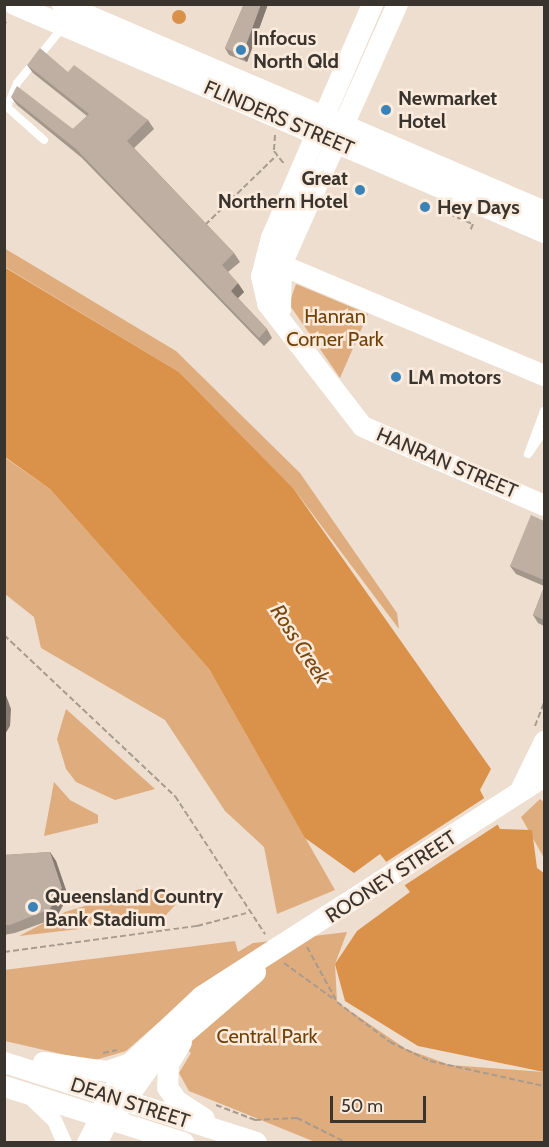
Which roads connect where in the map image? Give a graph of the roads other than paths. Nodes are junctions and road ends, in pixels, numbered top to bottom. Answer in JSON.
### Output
{"nodes":[{"id":1,"x":62,"y":4,"type":"edge"},
{"id":2,"x":372,"y":4,"type":"edge"},
{"id":3,"x":397,"y":4,"type":"edge"},
{"id":4,"x":8,"y":17,"type":"edge"},
{"id":5,"x":64,"y":26,"type":"junction"},
{"id":6,"x":7,"y":102,"type":"edge"},
{"id":7,"x":320,"y":126,"type":"junction"},
{"id":8,"x":340,"y":134,"type":"junction"},
{"id":9,"x":44,"y":140,"type":"dead end"},
{"id":10,"x":544,"y":211,"type":"edge"},
{"id":11,"x":544,"y":232,"type":"edge"},
{"id":12,"x":272,"y":261,"type":"junction"},
{"id":13,"x":544,"y":375,"type":"edge"},
{"id":14,"x":544,"y":411,"type":"edge"},
{"id":15,"x":544,"y":431,"type":"edge"},
{"id":16,"x":544,"y":506,"type":"edge"},
{"id":17,"x":544,"y":746,"type":"edge"},
{"id":18,"x":544,"y":776,"type":"edge"},
{"id":19,"x":513,"y":797,"type":"junction"},
{"id":20,"x":274,"y":953,"type":"junction"},
{"id":21,"x":198,"y":1021,"type":"junction"},
{"id":22,"x":4,"y":1053,"type":"edge"},
{"id":23,"x":4,"y":1062,"type":"edge"},
{"id":24,"x":130,"y":1063,"type":"junction"},
{"id":25,"x":6,"y":1087,"type":"edge"},
{"id":26,"x":116,"y":1098,"type":"junction"},
{"id":27,"x":105,"y":1117,"type":"junction"},
{"id":28,"x":64,"y":1143,"type":"edge"},
{"id":29,"x":84,"y":1143,"type":"edge"},
{"id":30,"x":100,"y":1143,"type":"edge"},
{"id":31,"x":183,"y":1143,"type":"edge"},
{"id":32,"x":257,"y":1143,"type":"edge"}],
"edges":[{"from":1,"to":7,"type":"main road","name":"FLINDERS STREET"},
{"from":2,"to":7,"type":"main road"},
{"from":3,"to":8,"type":"main road"},
{"from":4,"to":5,"type":"main road","name":"FLINDERS STREET"},
{"from":5,"to":6,"type":"lane"},
{"from":5,"to":7,"type":"main road","name":"FLINDERS STREET"},
{"from":6,"to":9,"type":"lane"},
{"from":7,"to":8,"type":"main road","name":"FLINDERS STREET"},
{"from":7,"to":12,"type":"main road"},
{"from":8,"to":10,"type":"main road","name":"FLINDERS STREET"},
{"from":8,"to":11,"type":"main road","name":"FLINDERS STREET"},
{"from":8,"to":12,"type":"main road"},
{"from":12,"to":13,"type":"main road"},
{"from":12,"to":16,"type":"main road","name":"HANRAN STREET"},
{"from":14,"to":15,"type":"lane"},
{"from":17,"to":19,"type":"main road"},
{"from":18,"to":19,"type":"main road","name":"ROONEY STREET"},
{"from":19,"to":20,"type":"main road","name":"ROONEY STREET"},
{"from":20,"to":21,"type":"main road","name":"ROONEY STREET"},
{"from":20,"to":24,"type":"main road","name":"ROONEY STREET"},
{"from":21,"to":26,"type":"main road","name":"ROONEY STREET"},
{"from":21,"to":32,"type":"main road"},
{"from":22,"to":24,"type":"main road"},
{"from":23,"to":26,"type":"main road","name":"DEAN STREET"},
{"from":24,"to":26,"type":"main road","name":"ROONEY STREET"},
{"from":25,"to":27,"type":"main road","name":"DEAN STREET"},
{"from":25,"to":28,"type":"street"},
{"from":26,"to":27,"type":"main road","name":"ROONEY STREET"},
{"from":26,"to":32,"type":"main road","name":"DEAN STREET"},
{"from":27,"to":29,"type":"street","name":"ROONEY STREET"},
{"from":27,"to":30,"type":"street","name":"ROONEY STREET"},
{"from":27,"to":31,"type":"main road","name":"DEAN STREET"}]}
